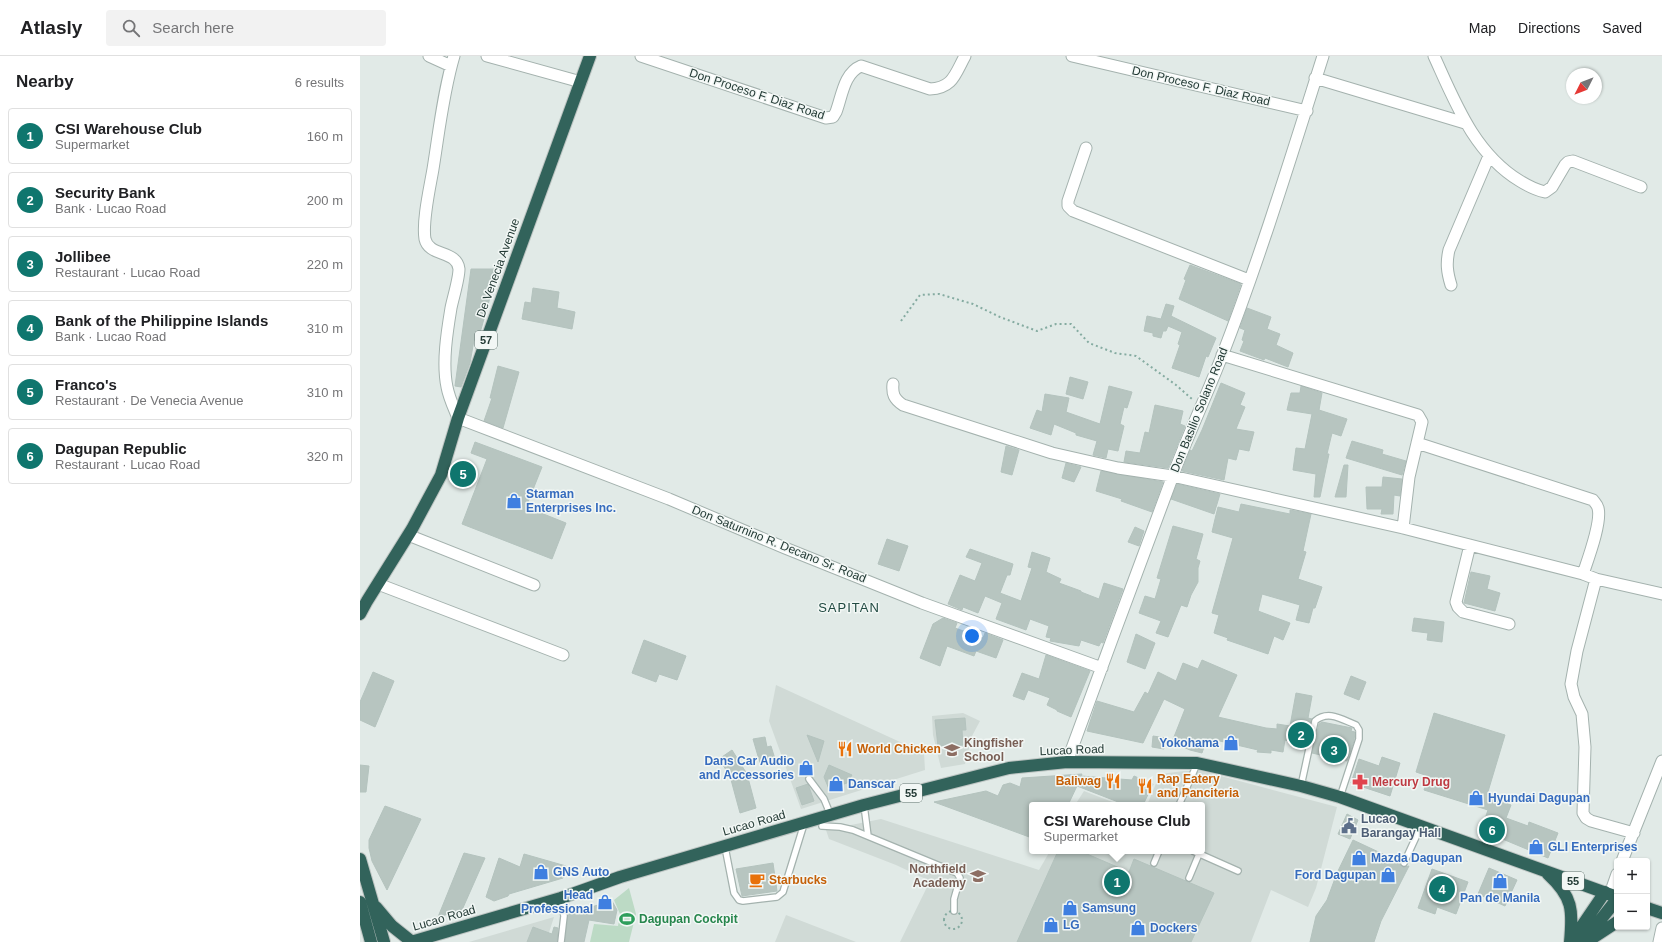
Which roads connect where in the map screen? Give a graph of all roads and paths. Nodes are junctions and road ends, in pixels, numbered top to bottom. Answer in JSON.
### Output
{"nodes":[{"id":1,"x":429,"y":56,"type":"edge"},
{"id":2,"x":487,"y":56,"type":"edge"},
{"id":3,"x":590,"y":56,"type":"edge"},
{"id":4,"x":641,"y":56,"type":"edge"},
{"id":5,"x":964,"y":56,"type":"edge"},
{"id":6,"x":1072,"y":56,"type":"edge"},
{"id":7,"x":1323,"y":56,"type":"edge"},
{"id":8,"x":1434,"y":56,"type":"edge"},
{"id":9,"x":453,"y":61,"type":"edge"},
{"id":10,"x":1315,"y":78,"type":"junction"},
{"id":11,"x":580,"y":82,"type":"junction"},
{"id":12,"x":1307,"y":111,"type":"junction"},
{"id":13,"x":1465,"y":123,"type":"junction"},
{"id":14,"x":1086,"y":148,"type":"dead end"},
{"id":15,"x":1489,"y":156,"type":"junction"},
{"id":16,"x":1641,"y":187,"type":"dead end"},
{"id":17,"x":1249,"y":280,"type":"junction"},
{"id":18,"x":1451,"y":285,"type":"dead end"},
{"id":19,"x":901,"y":321,"type":"dead end"},
{"id":20,"x":1222,"y":355,"type":"junction"},
{"id":21,"x":893,"y":384,"type":"dead end"},
{"id":22,"x":1202,"y":408,"type":"junction"},
{"id":23,"x":458,"y":418,"type":"junction"},
{"id":24,"x":1417,"y":443,"type":"junction"},
{"id":25,"x":1172,"y":476,"type":"junction"},
{"id":26,"x":1403,"y":528,"type":"junction"},
{"id":27,"x":408,"y":535,"type":"junction"},
{"id":28,"x":1470,"y":545,"type":"junction"},
{"id":29,"x":1584,"y":574,"type":"junction"},
{"id":30,"x":1596,"y":579,"type":"junction"},
{"id":31,"x":378,"y":584,"type":"junction"},
{"id":32,"x":534,"y":585,"type":"dead end"},
{"id":33,"x":1662,"y":594,"type":"edge"},
{"id":34,"x":360,"y":614,"type":"edge"},
{"id":35,"x":1509,"y":624,"type":"dead end"},
{"id":36,"x":563,"y":655,"type":"dead end"},
{"id":37,"x":1102,"y":668,"type":"junction"},
{"id":38,"x":1662,"y":761,"type":"edge"},
{"id":39,"x":1067,"y":762,"type":"junction"},
{"id":40,"x":1197,"y":763,"type":"junction"},
{"id":41,"x":809,"y":779,"type":"dead end"},
{"id":42,"x":1301,"y":786,"type":"junction"},
{"id":43,"x":1340,"y":797,"type":"junction"},
{"id":44,"x":1180,"y":802,"type":"edge"},
{"id":45,"x":864,"y":805,"type":"junction"},
{"id":46,"x":831,"y":816,"type":"junction"},
{"id":47,"x":804,"y":823,"type":"junction"},
{"id":48,"x":822,"y":826,"type":"dead end"},
{"id":49,"x":1421,"y":826,"type":"junction"},
{"id":50,"x":1634,"y":833,"type":"junction"},
{"id":51,"x":868,"y":836,"type":"junction"},
{"id":52,"x":724,"y":847,"type":"junction"},
{"id":53,"x":1158,"y":854,"type":"edge"},
{"id":54,"x":1199,"y":854,"type":"joint"},
{"id":55,"x":1623,"y":858,"type":"edge"},
{"id":56,"x":360,"y":859,"type":"edge"},
{"id":57,"x":1154,"y":863,"type":"dead end"},
{"id":58,"x":1404,"y":863,"type":"dead end"},
{"id":59,"x":1542,"y":869,"type":"junction"},
{"id":60,"x":1238,"y":871,"type":"dead end"},
{"id":61,"x":1189,"y":878,"type":"dead end"},
{"id":62,"x":1612,"y":896,"type":"edge"},
{"id":63,"x":561,"y":898,"type":"junction"},
{"id":64,"x":364,"y":907,"type":"edge"},
{"id":65,"x":954,"y":911,"type":"dead end"},
{"id":66,"x":1614,"y":924,"type":"edge"},
{"id":67,"x":1662,"y":928,"type":"edge"},
{"id":68,"x":371,"y":942,"type":"edge"},
{"id":69,"x":384,"y":942,"type":"edge"},
{"id":70,"x":411,"y":942,"type":"edge"},
{"id":71,"x":561,"y":942,"type":"edge"},
{"id":72,"x":1570,"y":942,"type":"edge"},
{"id":73,"x":1583,"y":942,"type":"edge"},
{"id":74,"x":1587,"y":942,"type":"edge"},
{"id":75,"x":1659,"y":942,"type":"edge"}],
"edges":[{"from":1,"to":9,"type":"street"},
{"from":2,"to":11,"type":"street"},
{"from":3,"to":11,"type":"highway","name":"De Venecia Avenue","number":"57"},
{"from":4,"to":5,"type":"street","name":"Don Proceso F. Diaz Road"},
{"from":6,"to":12,"type":"street","name":"Don Proceso F. Diaz Road"},
{"from":7,"to":10,"type":"street","name":"Don Basilio Solano Road"},
{"from":8,"to":13,"type":"street"},
{"from":9,"to":23,"type":"street"},
{"from":10,"to":12,"type":"street","name":"Don Basilio Solano Road"},
{"from":10,"to":13,"type":"street"},
{"from":11,"to":23,"type":"highway","name":"De Venecia Avenue","number":"57"},
{"from":12,"to":17,"type":"street","name":"Don Basilio Solano Road"},
{"from":13,"to":15,"type":"street"},
{"from":14,"to":17,"type":"street"},
{"from":15,"to":16,"type":"street"},
{"from":15,"to":18,"type":"street"},
{"from":17,"to":20,"type":"street","name":"Don Basilio Solano Road"},
{"from":19,"to":22,"type":"path"},
{"from":20,"to":22,"type":"street","name":"Don Basilio Solano Road"},
{"from":20,"to":24,"type":"street"},
{"from":21,"to":25,"type":"street"},
{"from":22,"to":25,"type":"street","name":"Don Basilio Solano Road"},
{"from":23,"to":27,"type":"highway","name":"De Venecia Avenue","number":"57"},
{"from":23,"to":37,"type":"street","name":"Don Saturnino R. Decano Sr. Road"},
{"from":24,"to":26,"type":"street"},
{"from":24,"to":29,"type":"street"},
{"from":25,"to":26,"type":"street"},
{"from":25,"to":37,"type":"street","name":"Don Basilio Solano Road"},
{"from":26,"to":28,"type":"street"},
{"from":27,"to":31,"type":"highway","name":"De Venecia Avenue","number":"57"},
{"from":27,"to":32,"type":"street"},
{"from":28,"to":29,"type":"street"},
{"from":28,"to":35,"type":"street"},
{"from":29,"to":30,"type":"street"},
{"from":30,"to":33,"type":"street"},
{"from":30,"to":50,"type":"street"},
{"from":31,"to":34,"type":"highway","name":"De Venecia Avenue","number":"57"},
{"from":31,"to":36,"type":"street"},
{"from":37,"to":39,"type":"street","name":"Don Basilio Solano Road"},
{"from":38,"to":50,"type":"street"},
{"from":39,"to":40,"type":"highway","name":"Lucao Road","number":"55"},
{"from":39,"to":45,"type":"highway","name":"Lucao Road","number":"55"},
{"from":40,"to":42,"type":"highway","name":"Lucao Road","number":"55"},
{"from":40,"to":44,"type":"lane"},
{"from":41,"to":46,"type":"lane"},
{"from":42,"to":43,"type":"highway","name":"Lucao Road","number":"55"},
{"from":42,"to":43,"type":"lane"},
{"from":43,"to":49,"type":"highway","name":"Lucao Road","number":"55"},
{"from":45,"to":46,"type":"highway","name":"Lucao Road","number":"55"},
{"from":45,"to":51,"type":"lane"},
{"from":46,"to":47,"type":"highway","name":"Lucao Road","number":"55"},
{"from":47,"to":52,"type":"highway","name":"Lucao Road","number":"55"},
{"from":47,"to":52,"type":"lane"},
{"from":48,"to":51,"type":"lane"},
{"from":49,"to":58,"type":"lane"},
{"from":49,"to":59,"type":"highway","name":"Lucao Road","number":"55"},
{"from":50,"to":55,"type":"street"},
{"from":51,"to":65,"type":"lane"},
{"from":52,"to":63,"type":"highway","name":"Lucao Road","number":"55"},
{"from":53,"to":57,"type":"lane"},
{"from":54,"to":60,"type":"lane"},
{"from":54,"to":61,"type":"lane"},
{"from":56,"to":64,"type":"highway"},
{"from":59,"to":62,"type":"highway","name":"Lucao Road","number":"55"},
{"from":59,"to":72,"type":"highway"},
{"from":62,"to":72,"type":"highway"},
{"from":62,"to":73,"type":"highway"},
{"from":63,"to":70,"type":"highway","name":"Lucao Road","number":"55"},
{"from":63,"to":71,"type":"lane"},
{"from":64,"to":68,"type":"highway"},
{"from":64,"to":69,"type":"highway"},
{"from":64,"to":70,"type":"highway"},
{"from":66,"to":74,"type":"highway"},
{"from":67,"to":75,"type":"street"}]}
